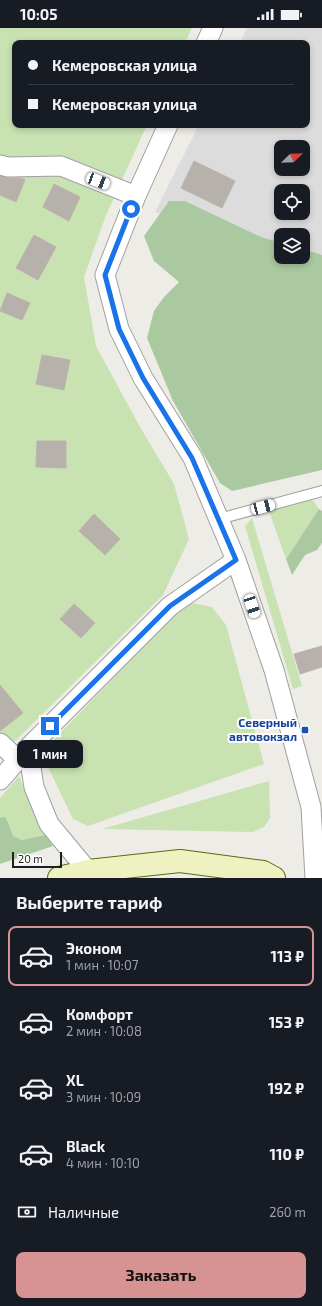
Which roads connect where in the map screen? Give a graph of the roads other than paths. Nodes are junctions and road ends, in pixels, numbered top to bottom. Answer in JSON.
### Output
{"nodes":[{"id":1,"x":213,"y":28,"type":"edge"},
{"id":2,"x":207,"y":40,"type":"edge"},
{"id":3,"x":167,"y":128,"type":"edge"},
{"id":4,"x":0,"y":165,"type":"edge"},
{"id":5,"x":136,"y":196,"type":"junction"},
{"id":6,"x":322,"y":491,"type":"edge"},
{"id":7,"x":218,"y":519,"type":"junction"},
{"id":8,"x":236,"y":560,"type":"junction"},
{"id":9,"x":0,"y":743,"type":"edge"},
{"id":10,"x":23,"y":754,"type":"junction"},
{"id":11,"x":0,"y":780,"type":"edge"},
{"id":12,"x":88,"y":871,"type":"junction"},
{"id":13,"x":59,"y":878,"type":"edge"},
{"id":14,"x":274,"y":878,"type":"edge"},
{"id":15,"x":315,"y":878,"type":"edge"}],
"edges":[{"from":1,"to":2,"type":"street"},
{"from":3,"to":5,"type":"street"},
{"from":4,"to":5,"type":"street"},
{"from":5,"to":7,"type":"street"},
{"from":6,"to":7,"type":"lane"},
{"from":7,"to":8,"type":"street"},
{"from":8,"to":10,"type":"street"},
{"from":8,"to":15,"type":"street"},
{"from":9,"to":10,"type":"street"},
{"from":10,"to":11,"type":"street"},
{"from":10,"to":12,"type":"street"},
{"from":12,"to":13,"type":"main road"},
{"from":12,"to":14,"type":"main road"}]}
